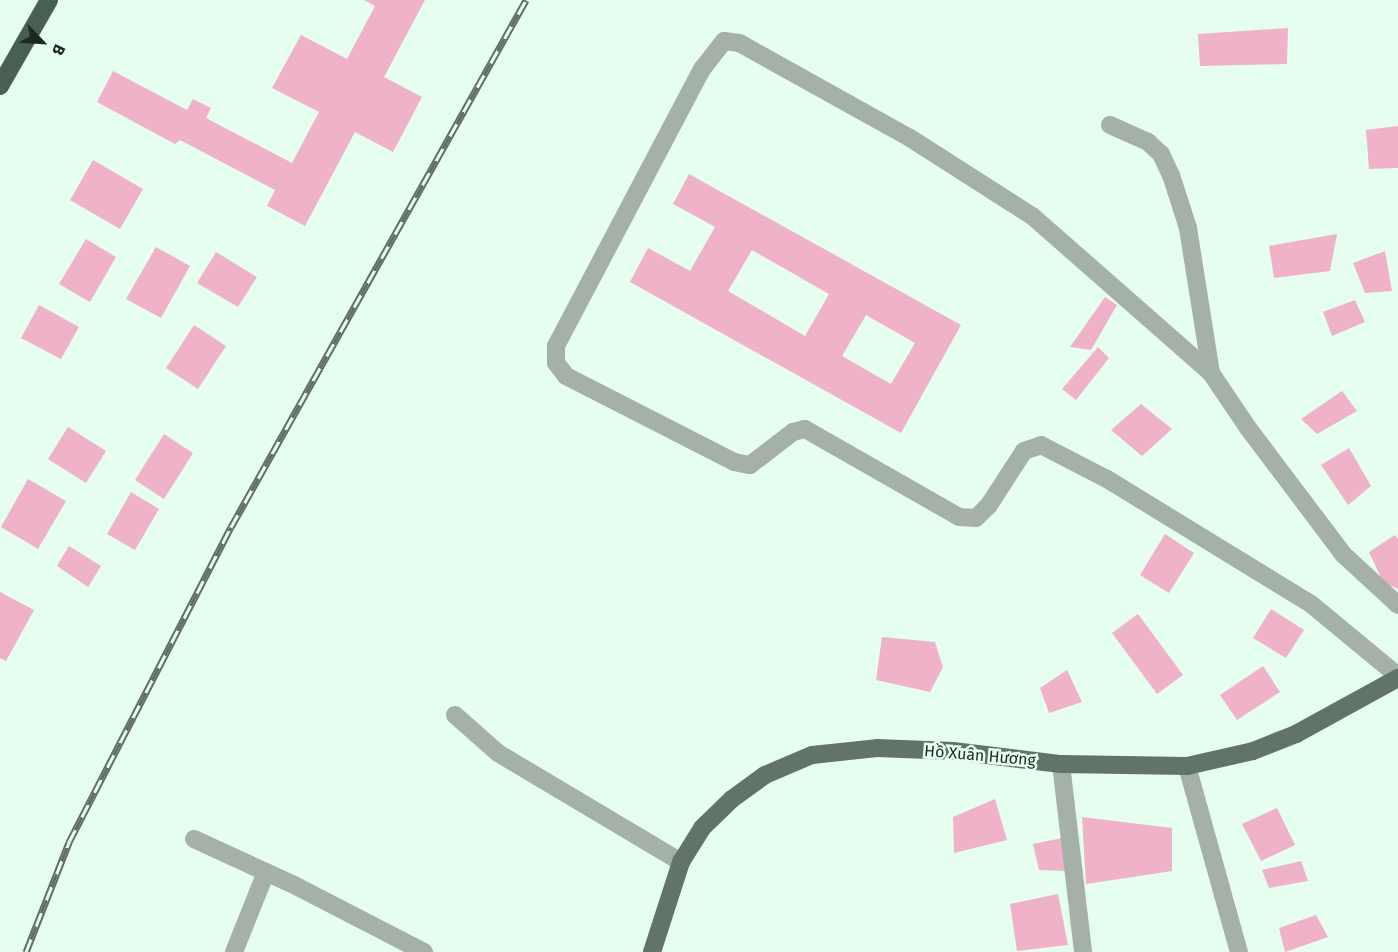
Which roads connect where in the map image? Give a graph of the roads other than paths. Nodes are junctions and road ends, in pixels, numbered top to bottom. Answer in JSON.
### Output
{"nodes":[{"id":1,"x":49,"y":0,"type":"edge"},
{"id":2,"x":0,"y":86,"type":"edge"},
{"id":3,"x":1110,"y":125,"type":"dead end"},
{"id":4,"x":1211,"y":373,"type":"junction"},
{"id":5,"x":1398,"y":605,"type":"edge"},
{"id":6,"x":1398,"y":677,"type":"edge"},
{"id":7,"x":455,"y":715,"type":"dead end"},
{"id":8,"x":1061,"y":764,"type":"junction"},
{"id":9,"x":1187,"y":766,"type":"junction"},
{"id":10,"x":194,"y":839,"type":"dead end"},
{"id":11,"x":681,"y":862,"type":"junction"},
{"id":12,"x":266,"y":872,"type":"junction"},
{"id":13,"x":234,"y":952,"type":"edge"},
{"id":14,"x":424,"y":952,"type":"edge"},
{"id":15,"x":652,"y":952,"type":"edge"},
{"id":16,"x":1083,"y":952,"type":"edge"},
{"id":17,"x":1239,"y":952,"type":"edge"}],
"edges":[{"from":1,"to":2,"type":"highway"},
{"from":3,"to":4,"type":"street"},
{"from":4,"to":5,"type":"street"},
{"from":4,"to":6,"type":"street"},
{"from":6,"to":9,"type":"main road","name":"Hồ Xuân Hương"},
{"from":7,"to":11,"type":"street"},
{"from":8,"to":9,"type":"main road","name":"Hồ Xuân Hương"},
{"from":8,"to":11,"type":"main road","name":"Hồ Xuân Hương"},
{"from":8,"to":16,"type":"street"},
{"from":9,"to":17,"type":"street"},
{"from":10,"to":12,"type":"street"},
{"from":11,"to":15,"type":"main road","name":"Hồ Xuân Hương"},
{"from":12,"to":13,"type":"street"},
{"from":12,"to":14,"type":"street"}]}
